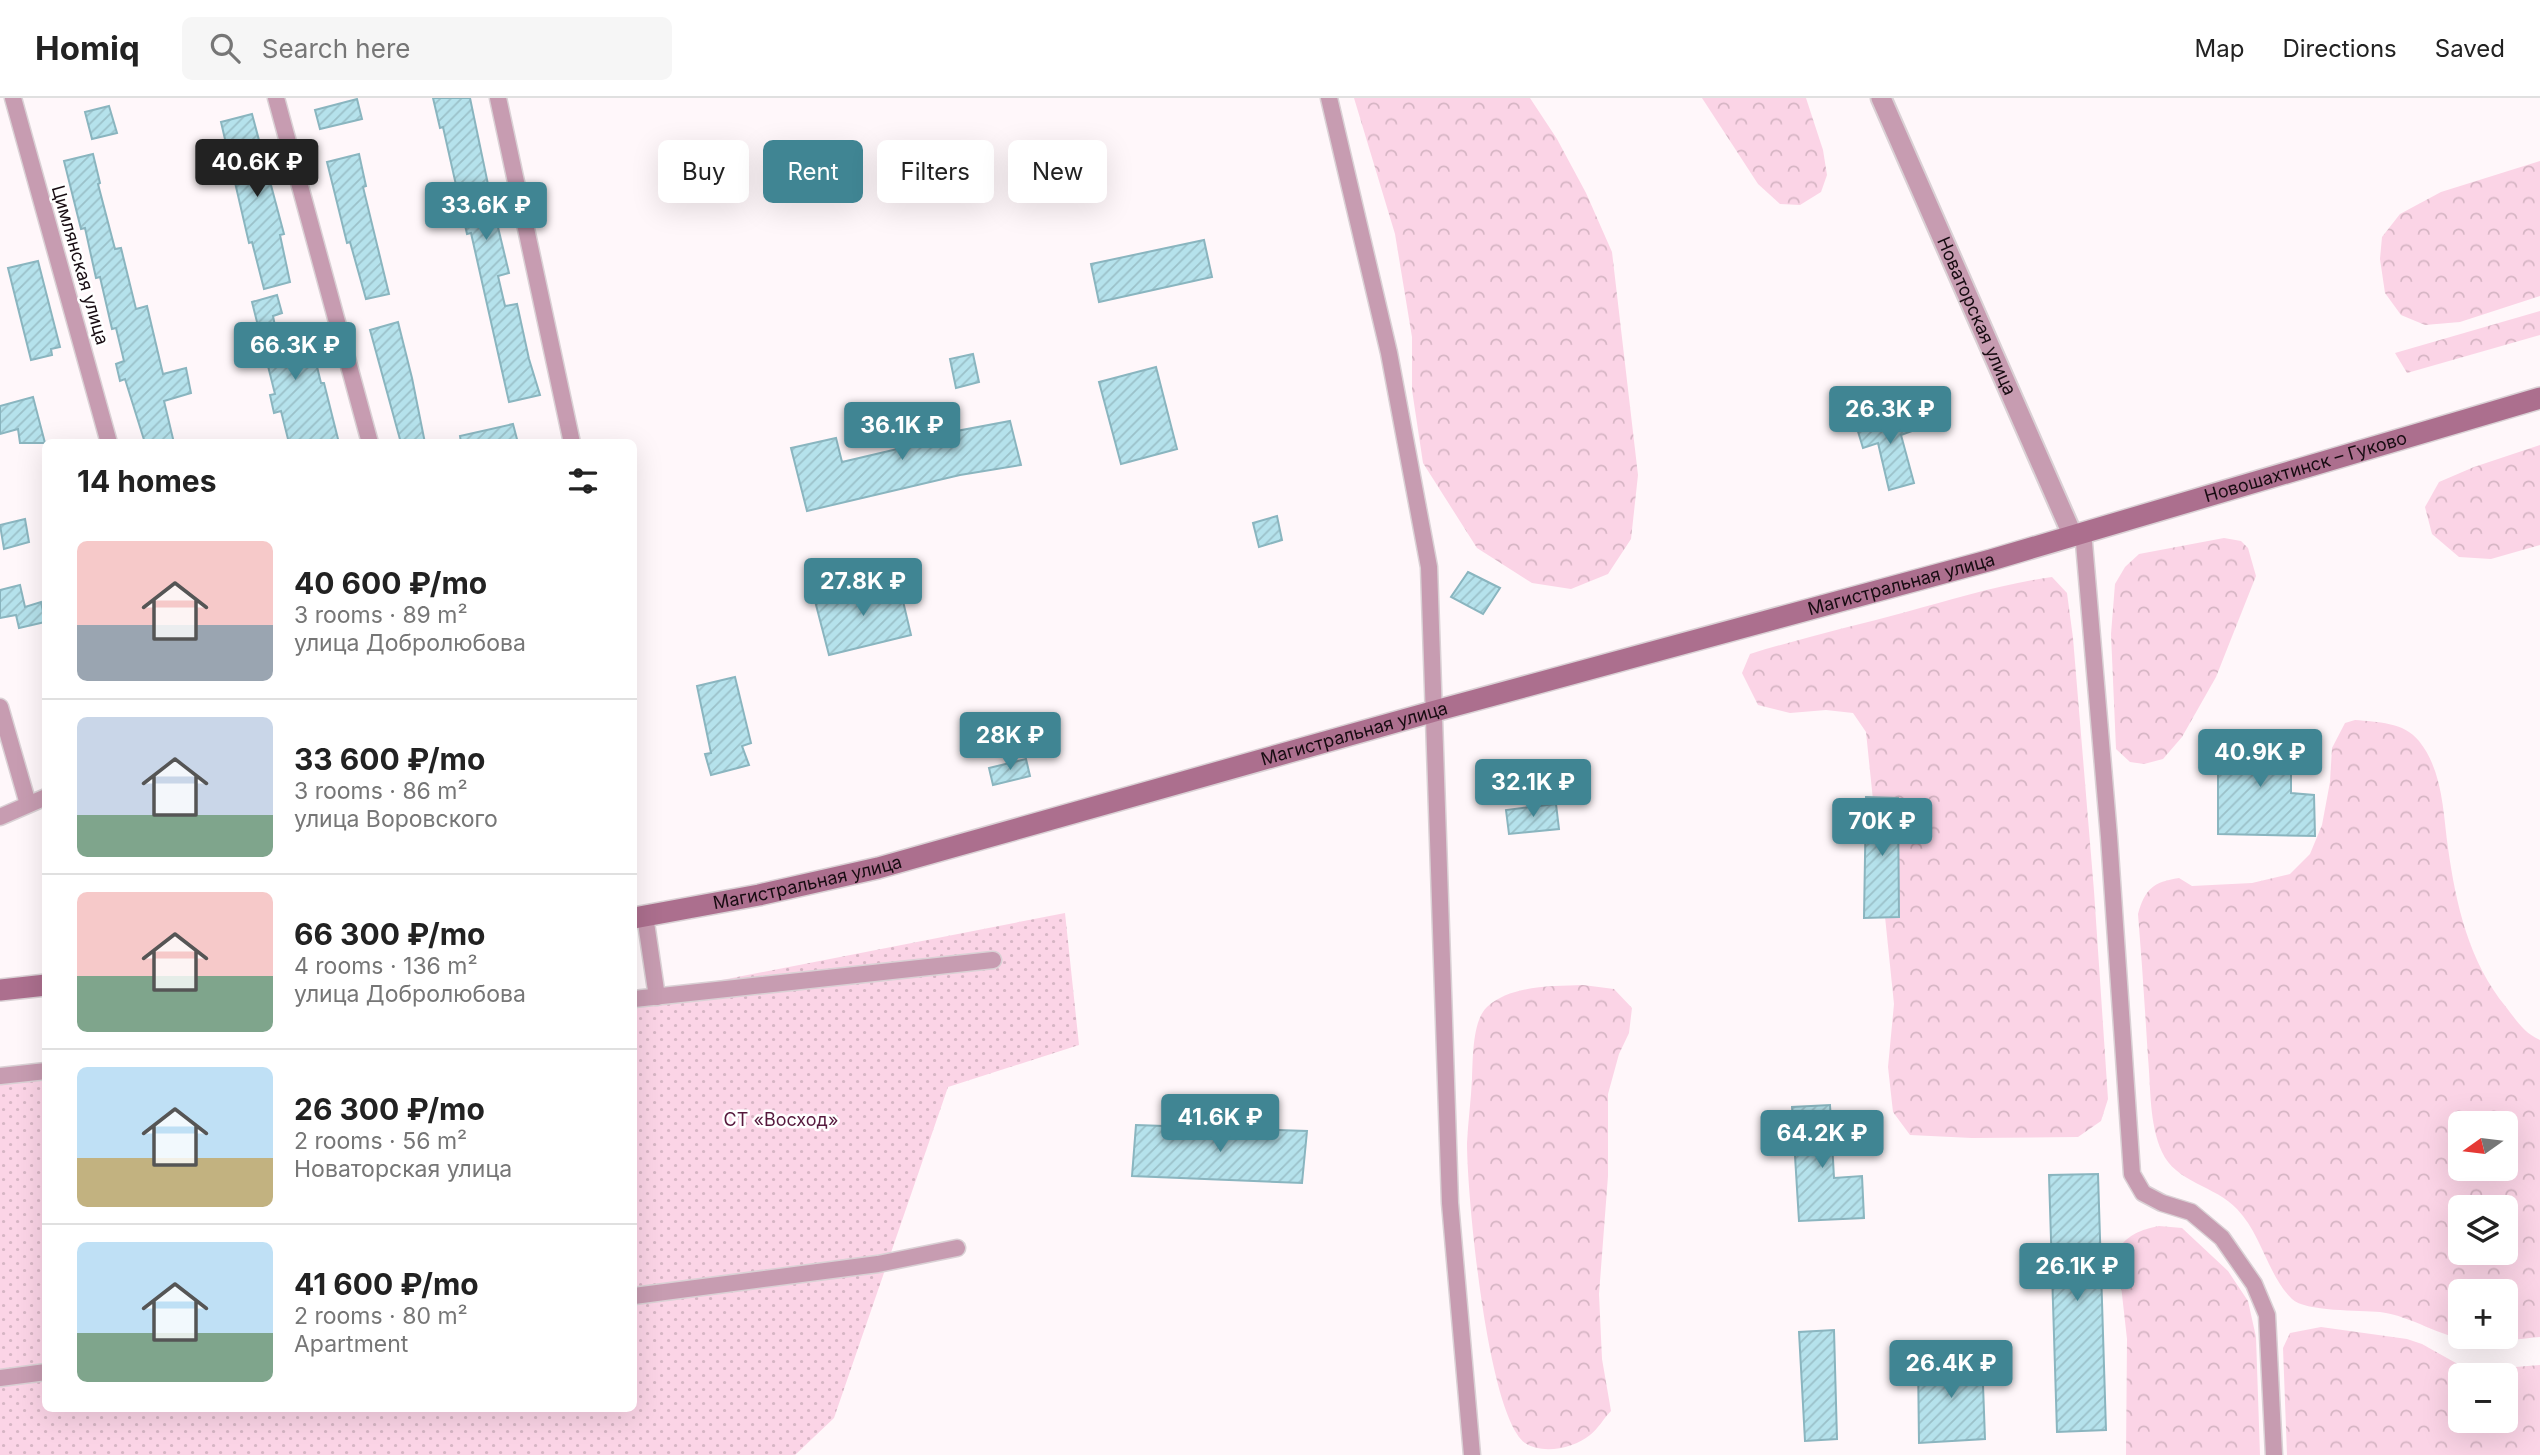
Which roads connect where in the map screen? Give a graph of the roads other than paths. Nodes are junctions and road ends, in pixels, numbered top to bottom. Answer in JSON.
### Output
{"nodes":[{"id":1,"x":13,"y":98,"type":"edge"},
{"id":2,"x":276,"y":98,"type":"edge"},
{"id":3,"x":498,"y":98,"type":"edge"},
{"id":4,"x":1329,"y":98,"type":"edge"},
{"id":5,"x":1881,"y":98,"type":"edge"},
{"id":6,"x":2540,"y":398,"type":"edge"},
{"id":7,"x":108,"y":439,"type":"edge"},
{"id":8,"x":369,"y":439,"type":"edge"},
{"id":9,"x":571,"y":439,"type":"edge"},
{"id":10,"x":2077,"y":533,"type":"junction"},
{"id":11,"x":0,"y":707,"type":"edge"},
{"id":12,"x":1435,"y":712,"type":"junction"},
{"id":13,"x":42,"y":799,"type":"edge"},
{"id":14,"x":28,"y":804,"type":"junction"},
{"id":15,"x":0,"y":817,"type":"edge"},
{"id":16,"x":639,"y":917,"type":"edge"},
{"id":17,"x":993,"y":960,"type":"dead end"},
{"id":18,"x":42,"y":985,"type":"edge"},
{"id":19,"x":0,"y":990,"type":"edge"},
{"id":20,"x":657,"y":997,"type":"junction"},
{"id":21,"x":637,"y":999,"type":"edge"},
{"id":22,"x":42,"y":1071,"type":"edge"},
{"id":23,"x":0,"y":1076,"type":"edge"},
{"id":24,"x":957,"y":1248,"type":"dead end"},
{"id":25,"x":637,"y":1296,"type":"edge"},
{"id":26,"x":42,"y":1373,"type":"edge"},
{"id":27,"x":0,"y":1378,"type":"edge"},
{"id":28,"x":1472,"y":1455,"type":"edge"},
{"id":29,"x":2274,"y":1455,"type":"edge"}],
"edges":[{"from":1,"to":7,"type":"street","name":"Цимлянская улица"},
{"from":2,"to":8,"type":"street"},
{"from":3,"to":9,"type":"street"},
{"from":4,"to":12,"type":"street"},
{"from":5,"to":10,"type":"street","name":"Новаторская улица"},
{"from":6,"to":10,"type":"main road","name":"Новошахтинск – Гуково"},
{"from":10,"to":12,"type":"main road","name":"Магистральная улица"},
{"from":10,"to":29,"type":"street"},
{"from":11,"to":14,"type":"street"},
{"from":12,"to":16,"type":"main road","name":"Магистральная улица"},
{"from":12,"to":28,"type":"street"},
{"from":13,"to":14,"type":"street"},
{"from":14,"to":15,"type":"street"},
{"from":16,"to":20,"type":"street"},
{"from":17,"to":20,"type":"street"},
{"from":18,"to":19,"type":"main road"},
{"from":20,"to":21,"type":"street"},
{"from":22,"to":23,"type":"street"},
{"from":24,"to":25,"type":"street"},
{"from":26,"to":27,"type":"street"}]}
